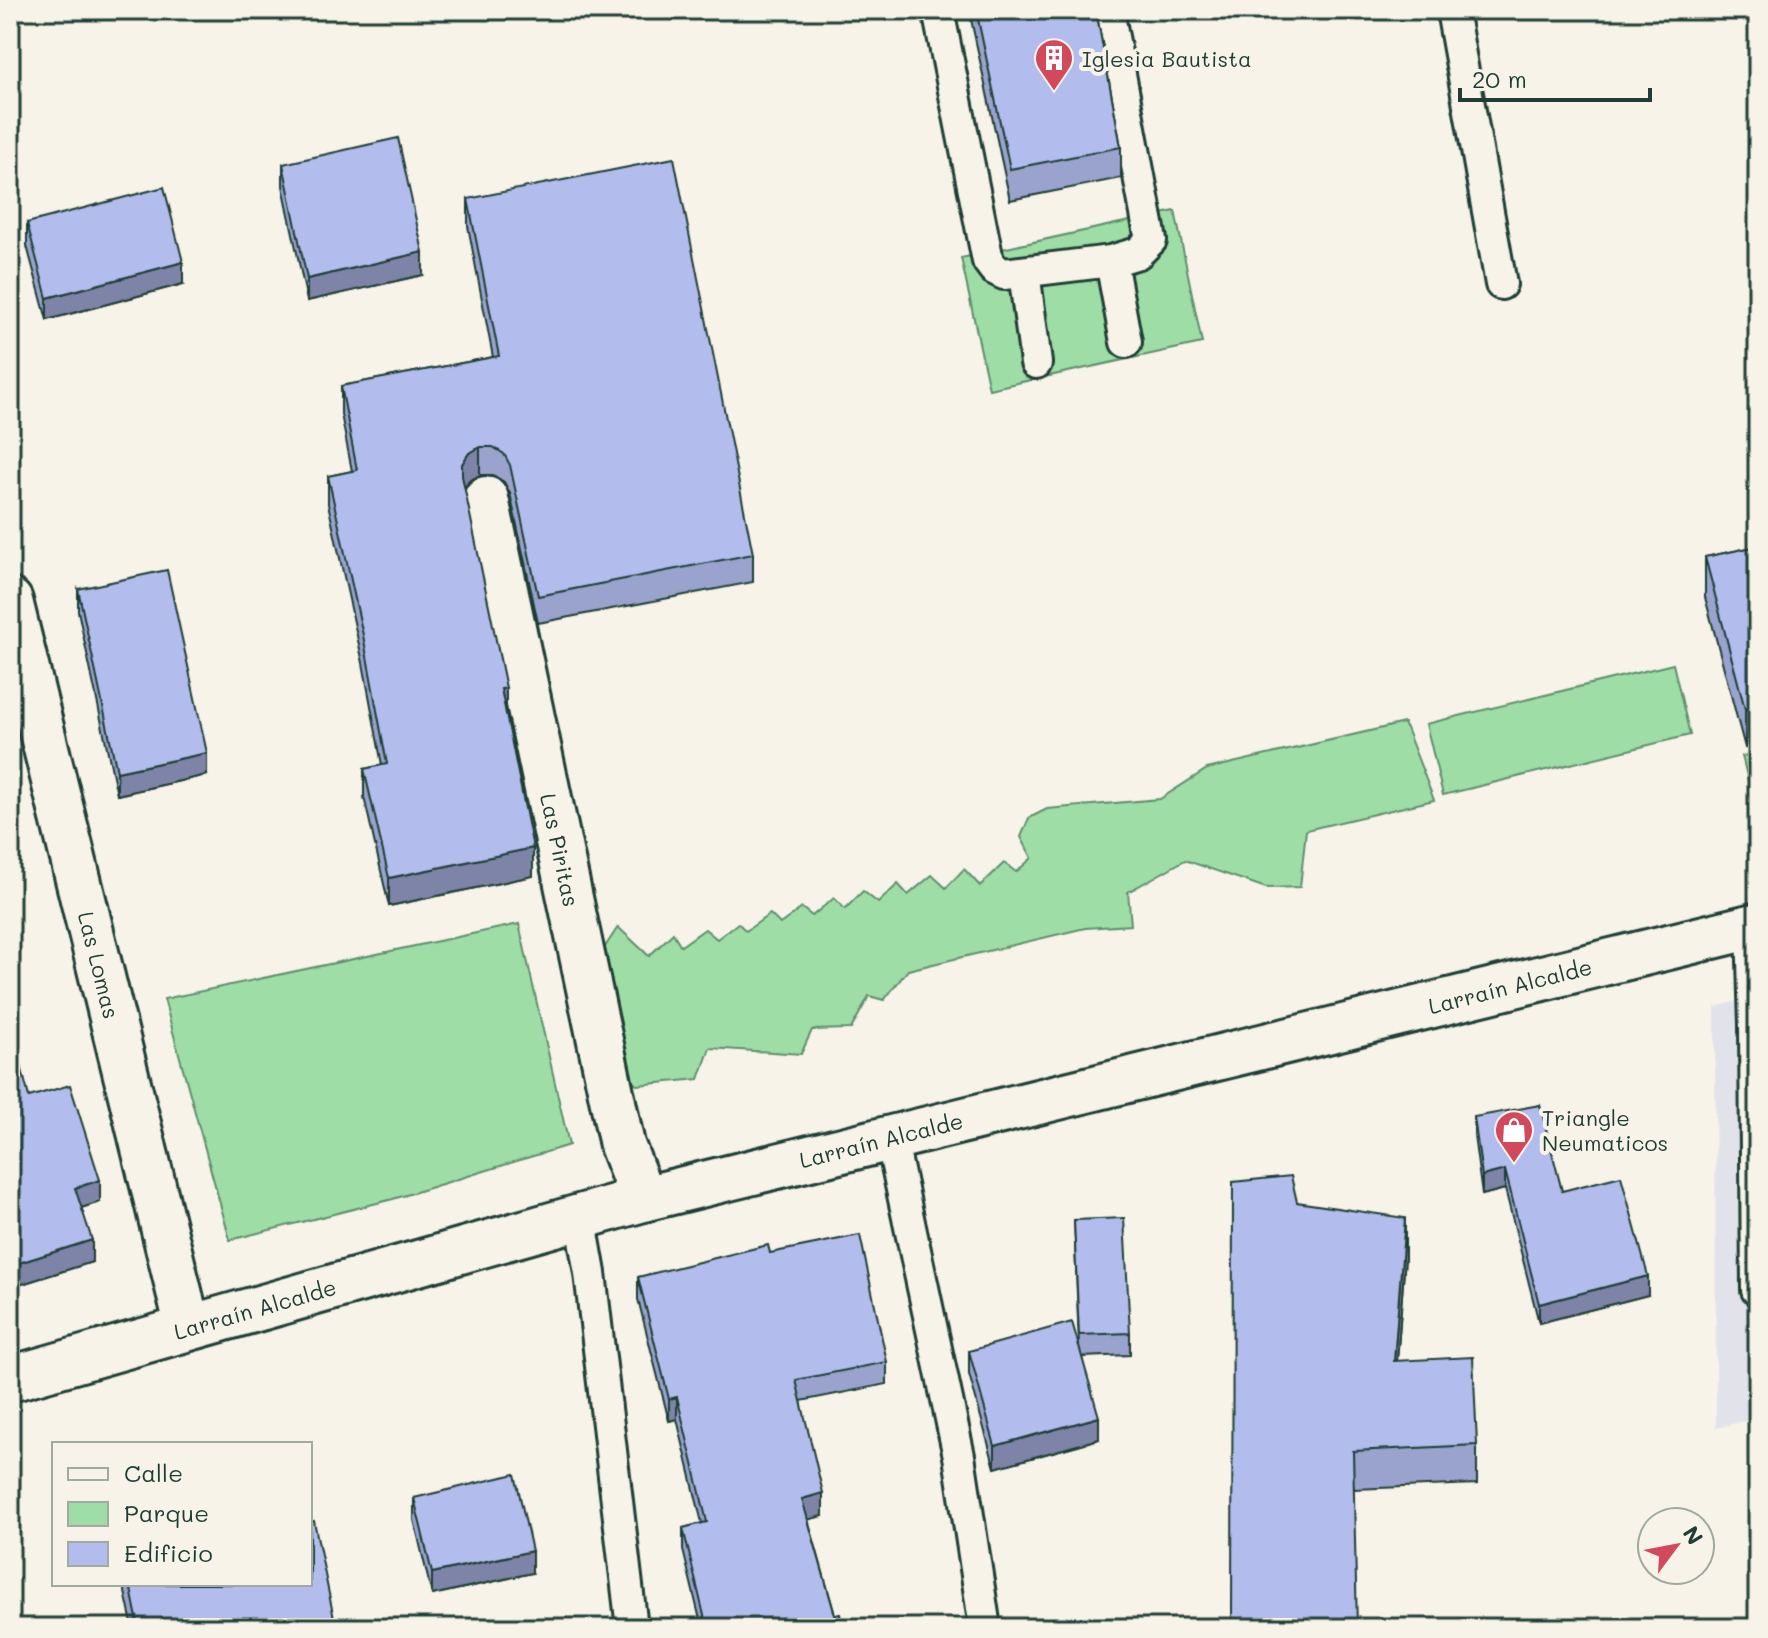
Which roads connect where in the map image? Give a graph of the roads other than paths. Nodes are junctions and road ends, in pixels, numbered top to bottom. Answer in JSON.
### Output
{"nodes":[{"id":1,"x":938,"y":10,"type":"edge"},
{"id":2,"x":1108,"y":10,"type":"edge"},
{"id":3,"x":1452,"y":10,"type":"edge"},
{"id":4,"x":1111,"y":261,"type":"junction"},
{"id":5,"x":1024,"y":272,"type":"junction"},
{"id":6,"x":1501,"y":284,"type":"dead end"},
{"id":7,"x":1126,"y":342,"type":"dead end"},
{"id":8,"x":1036,"y":363,"type":"dead end"},
{"id":9,"x":486,"y":499,"type":"dead end"},
{"id":10,"x":10,"y":601,"type":"edge"},
{"id":11,"x":1755,"y":926,"type":"edge"},
{"id":12,"x":1757,"y":1025,"type":"edge"},
{"id":13,"x":891,"y":1138,"type":"junction"},
{"id":14,"x":643,"y":1199,"type":"junction"},
{"id":15,"x":580,"y":1217,"type":"junction"},
{"id":16,"x":1757,"y":1290,"type":"edge"},
{"id":17,"x":188,"y":1328,"type":"junction"},
{"id":18,"x":10,"y":1379,"type":"edge"},
{"id":19,"x":632,"y":1628,"type":"edge"},
{"id":20,"x":985,"y":1628,"type":"edge"}],
"edges":[{"from":1,"to":5,"type":"lane"},
{"from":2,"to":4,"type":"lane"},
{"from":3,"to":6,"type":"lane"},
{"from":4,"to":5,"type":"lane"},
{"from":4,"to":7,"type":"lane"},
{"from":5,"to":8,"type":"lane"},
{"from":9,"to":14,"type":"street","name":"Las Piritas"},
{"from":10,"to":17,"type":"street","name":"Las Lomas"},
{"from":11,"to":12,"type":"lane"},
{"from":11,"to":13,"type":"street","name":"Larraín Alcalde"},
{"from":12,"to":16,"type":"lane"},
{"from":13,"to":14,"type":"street","name":"Larraín Alcalde"},
{"from":13,"to":20,"type":"lane"},
{"from":14,"to":15,"type":"street","name":"Larraín Alcalde"},
{"from":15,"to":17,"type":"street","name":"Larraín Alcalde"},
{"from":15,"to":19,"type":"lane"},
{"from":17,"to":18,"type":"street","name":"Larraín Alcalde"}]}
